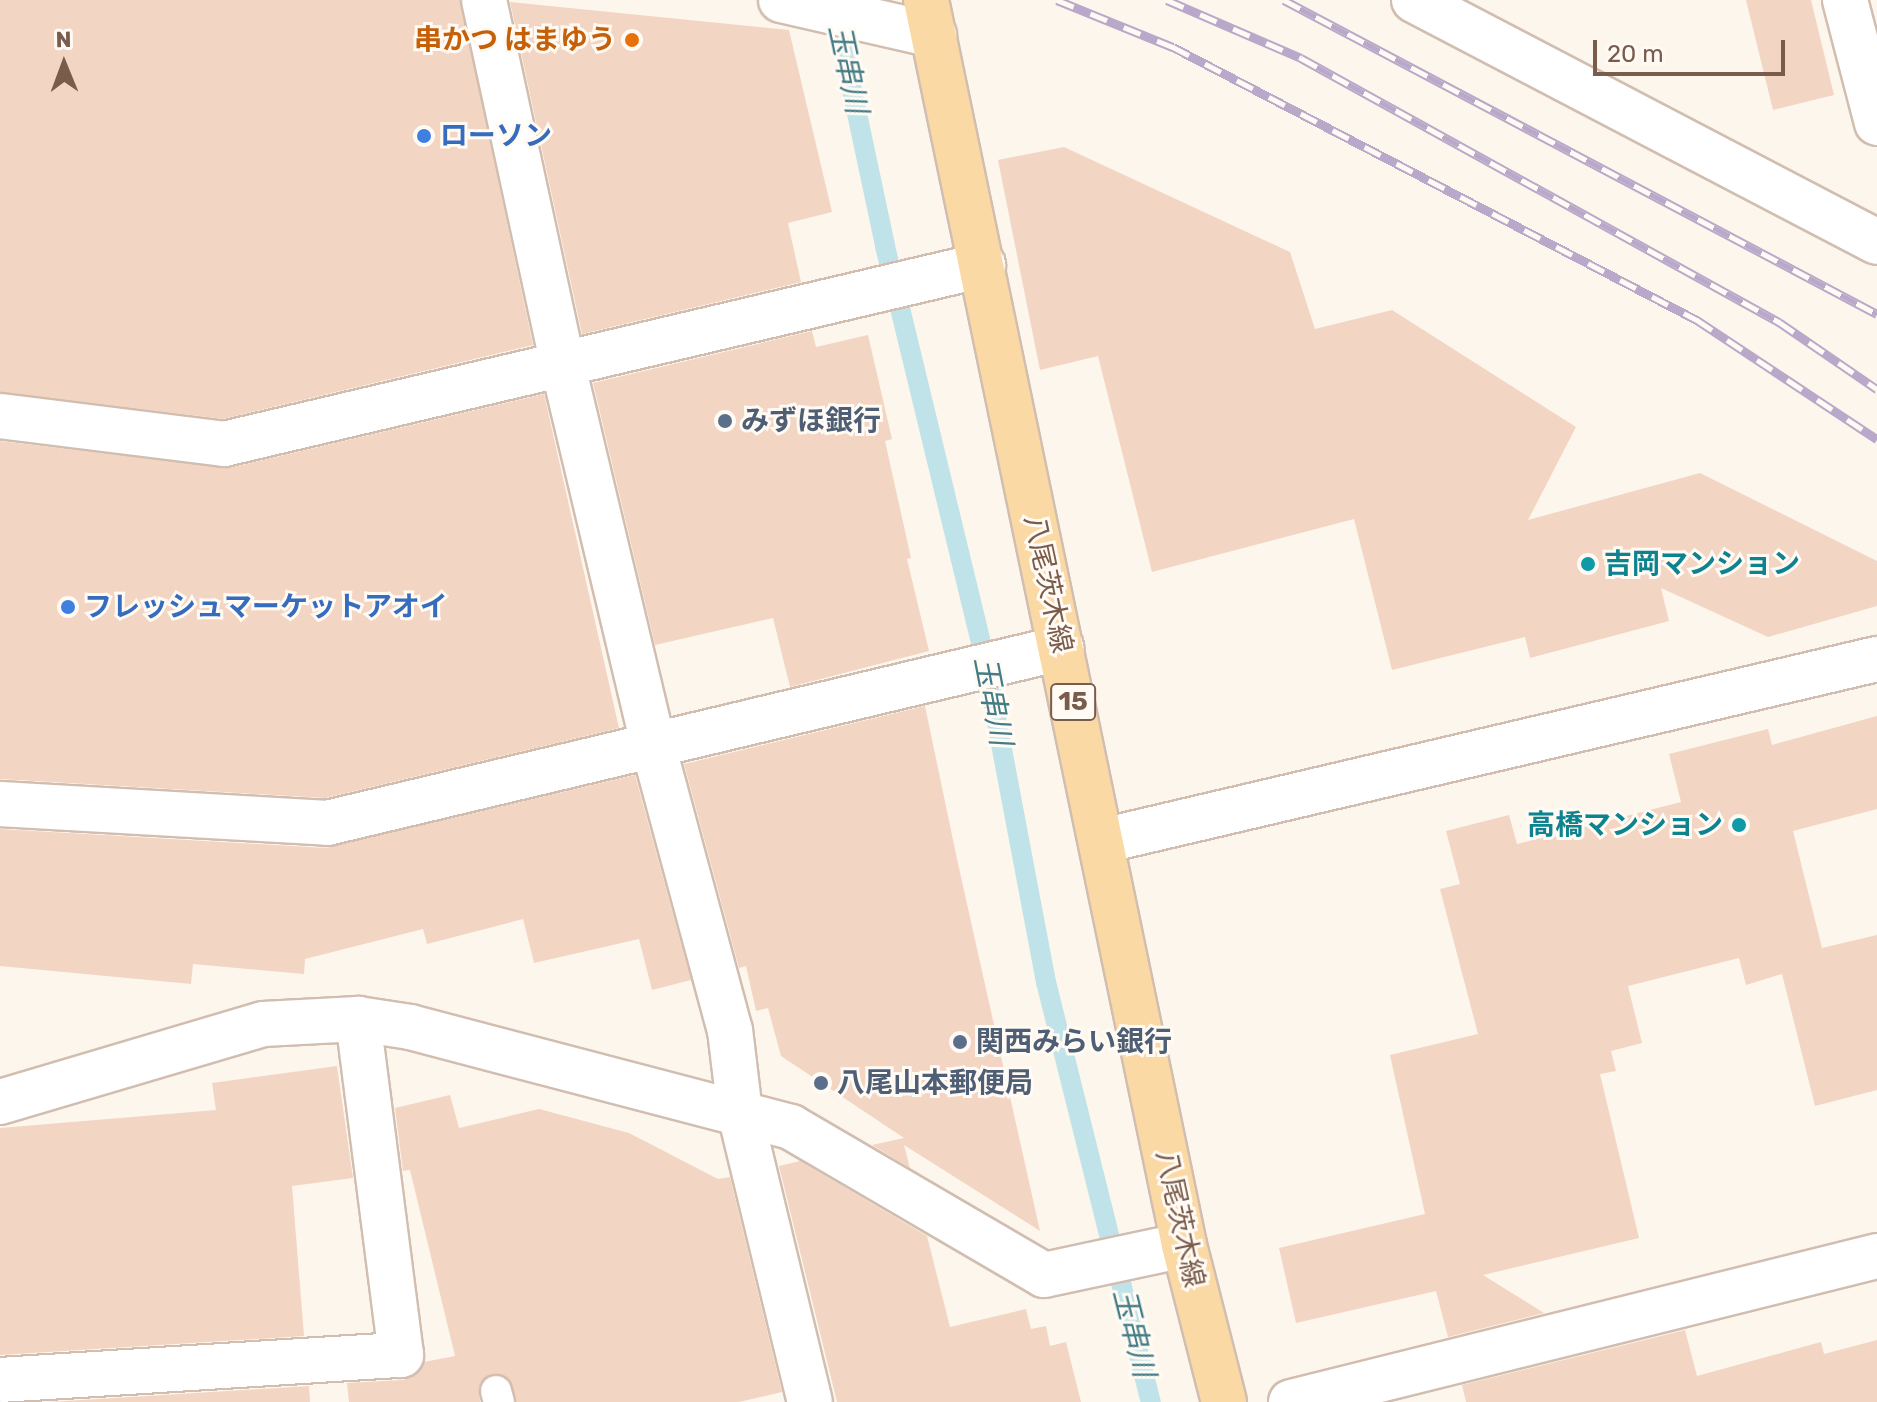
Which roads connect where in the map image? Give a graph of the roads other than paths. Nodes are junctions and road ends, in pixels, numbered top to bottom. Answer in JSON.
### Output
{"nodes":[{"id":1,"x":484,"y":0,"type":"edge"},
{"id":2,"x":781,"y":0,"type":"edge"},
{"id":3,"x":1414,"y":0,"type":"edge"},
{"id":4,"x":1845,"y":0,"type":"edge"},
{"id":5,"x":930,"y":18,"type":"edge"},
{"id":6,"x":1867,"y":41,"type":"edge"},
{"id":7,"x":1877,"y":123,"type":"edge"},
{"id":8,"x":1877,"y":242,"type":"edge"},
{"id":9,"x":983,"y":265,"type":"junction"},
{"id":10,"x":563,"y":366,"type":"junction"},
{"id":11,"x":0,"y":416,"type":"edge"},
{"id":12,"x":1061,"y":648,"type":"junction"},
{"id":13,"x":1877,"y":659,"type":"edge"},
{"id":14,"x":654,"y":749,"type":"junction"},
{"id":15,"x":0,"y":804,"type":"edge"},
{"id":16,"x":1102,"y":841,"type":"junction"},
{"id":17,"x":358,"y":1019,"type":"junction"},
{"id":18,"x":0,"y":1102,"type":"edge"},
{"id":19,"x":740,"y":1113,"type":"junction"},
{"id":20,"x":1171,"y":1248,"type":"junction"},
{"id":21,"x":1877,"y":1256,"type":"edge"},
{"id":22,"x":0,"y":1380,"type":"edge"},
{"id":23,"x":810,"y":1402,"type":"edge"},
{"id":24,"x":1224,"y":1402,"type":"edge"},
{"id":25,"x":1291,"y":1402,"type":"edge"}],
"edges":[{"from":1,"to":10,"type":"street"},
{"from":2,"to":5,"type":"street"},
{"from":3,"to":8,"type":"street"},
{"from":4,"to":6,"type":"street"},
{"from":5,"to":9,"type":"main road","name":"八尾茨木線","number":"15"},
{"from":6,"to":7,"type":"street"},
{"from":9,"to":10,"type":"street"},
{"from":9,"to":12,"type":"main road","name":"八尾茨木線","number":"15"},
{"from":10,"to":11,"type":"street"},
{"from":10,"to":14,"type":"street"},
{"from":12,"to":14,"type":"street"},
{"from":12,"to":16,"type":"main road","name":"八尾茨木線","number":"15"},
{"from":13,"to":16,"type":"street"},
{"from":14,"to":15,"type":"street"},
{"from":14,"to":19,"type":"street"},
{"from":16,"to":20,"type":"main road","name":"八尾茨木線","number":"15"},
{"from":17,"to":18,"type":"street"},
{"from":17,"to":19,"type":"street"},
{"from":17,"to":22,"type":"street"},
{"from":19,"to":20,"type":"street"},
{"from":19,"to":23,"type":"street"},
{"from":20,"to":24,"type":"main road","name":"八尾茨木線","number":"15"},
{"from":21,"to":25,"type":"street"}]}
